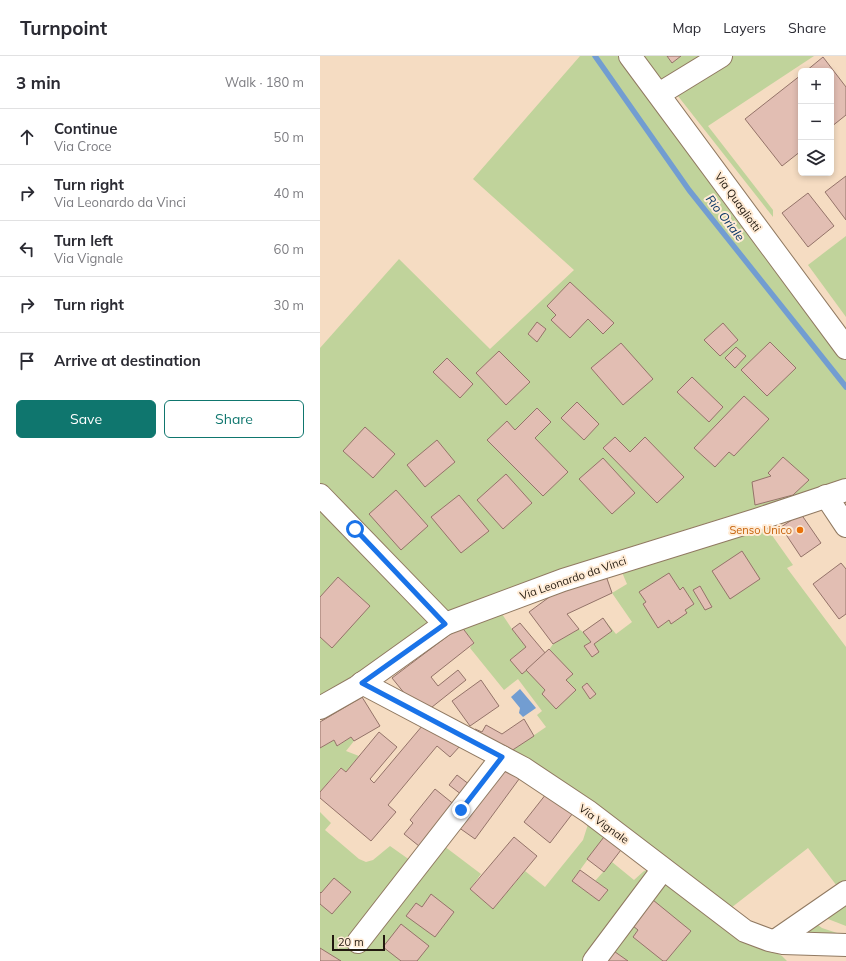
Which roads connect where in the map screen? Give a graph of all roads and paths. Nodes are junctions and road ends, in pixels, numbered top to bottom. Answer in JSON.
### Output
{"nodes":[{"id":1,"x":630,"y":56,"type":"edge"},
{"id":2,"x":721,"y":56,"type":"edge"},
{"id":3,"x":659,"y":94,"type":"junction"},
{"id":4,"x":846,"y":348,"type":"edge"},
{"id":5,"x":836,"y":493,"type":"edge"},
{"id":6,"x":320,"y":495,"type":"edge"},
{"id":7,"x":846,"y":526,"type":"edge"},
{"id":8,"x":445,"y":624,"type":"junction"},
{"id":9,"x":362,"y":683,"type":"junction"},
{"id":10,"x":320,"y":708,"type":"edge"},
{"id":11,"x":502,"y":757,"type":"junction"},
{"id":12,"x":663,"y":869,"type":"junction"},
{"id":13,"x":846,"y":892,"type":"edge"},
{"id":14,"x":775,"y":941,"type":"junction"},
{"id":15,"x":358,"y":942,"type":"dead end"},
{"id":16,"x":846,"y":945,"type":"edge"},
{"id":17,"x":800,"y":952,"type":"edge"},
{"id":18,"x":594,"y":961,"type":"edge"}],
"edges":[{"from":1,"to":3,"type":"street","name":"Via Quagliotti"},
{"from":2,"to":3,"type":"street"},
{"from":3,"to":4,"type":"street","name":"Via Quagliotti"},
{"from":5,"to":7,"type":"street"},
{"from":5,"to":8,"type":"street","name":"Via Leonardo da Vinci"},
{"from":6,"to":8,"type":"street"},
{"from":8,"to":9,"type":"street","name":"Via Leonardo da Vinci"},
{"from":9,"to":10,"type":"street","name":"Via Leonardo da Vinci"},
{"from":9,"to":11,"type":"street","name":"Via Vignale"},
{"from":11,"to":12,"type":"street","name":"Via Vignale"},
{"from":11,"to":15,"type":"street"},
{"from":12,"to":14,"type":"street","name":"Via Vignale"},
{"from":12,"to":18,"type":"street"},
{"from":13,"to":14,"type":"street"},
{"from":14,"to":17,"type":"street","name":"Via Vignale"},
{"from":16,"to":17,"type":"street","name":"Via Vignale"}]}
